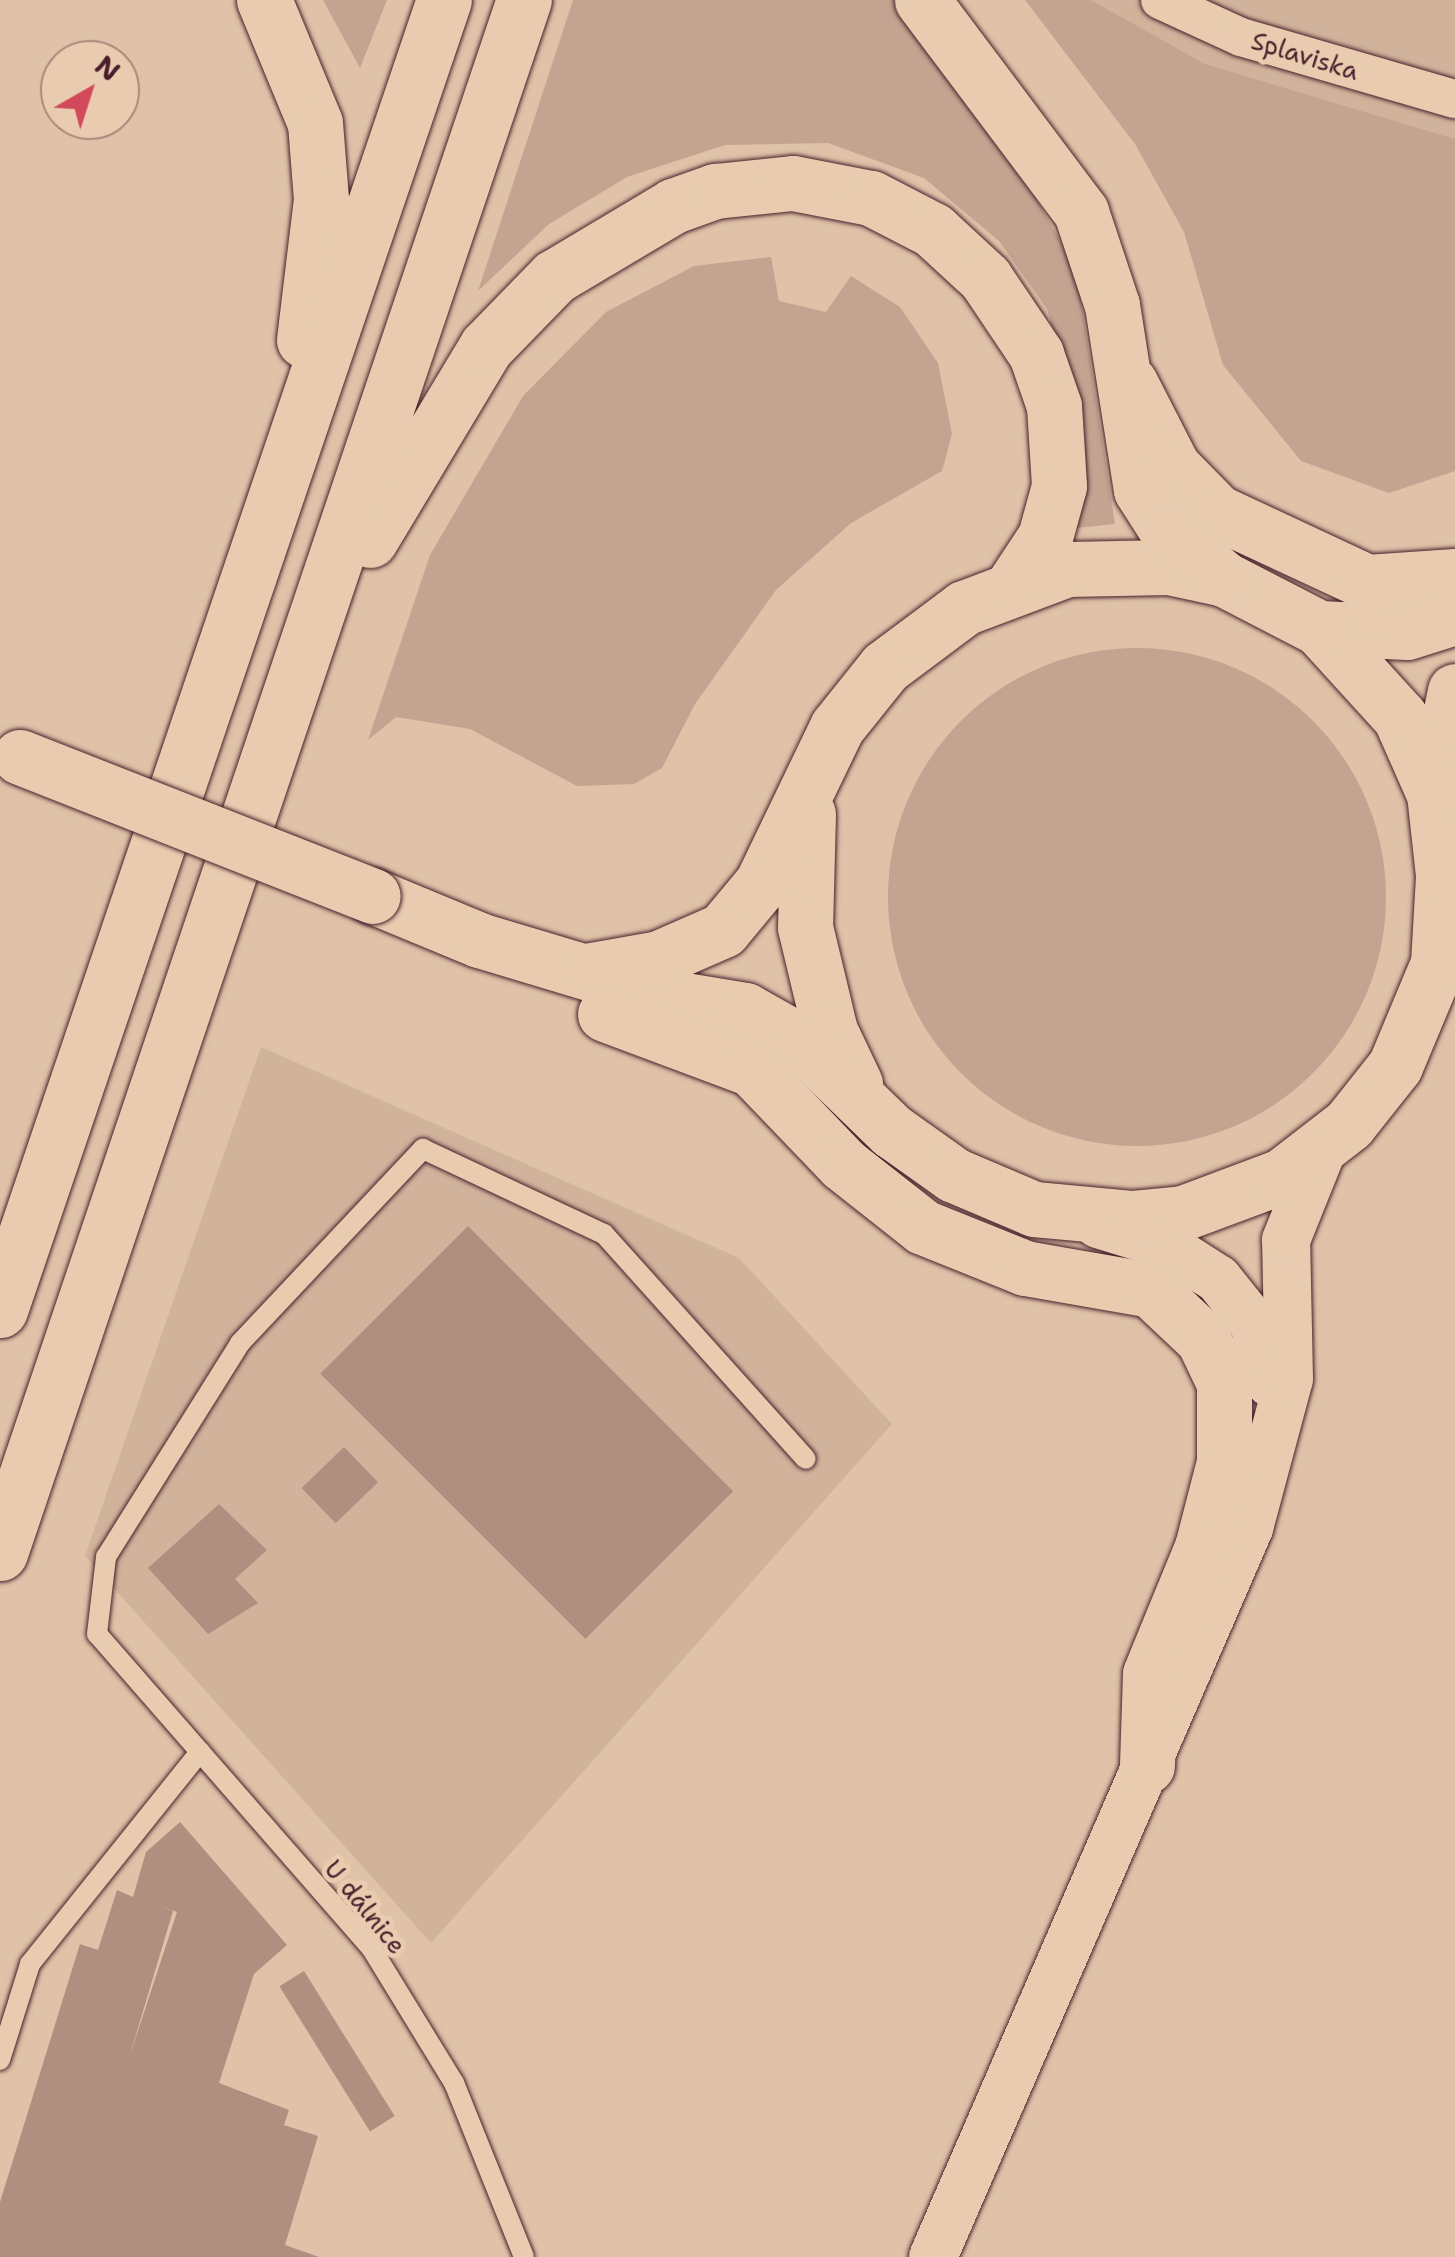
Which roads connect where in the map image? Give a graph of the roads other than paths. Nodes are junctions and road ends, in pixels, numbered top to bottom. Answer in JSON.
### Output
{"nodes":[{"id":1,"x":264,"y":0,"type":"edge"},
{"id":2,"x":444,"y":0,"type":"edge"},
{"id":3,"x":524,"y":0,"type":"edge"},
{"id":4,"x":922,"y":0,"type":"edge"},
{"id":5,"x":1160,"y":0,"type":"edge"},
{"id":6,"x":1455,"y":100,"type":"edge"},
{"id":7,"x":1122,"y":365,"type":"junction"},
{"id":8,"x":289,"y":458,"type":"junction"},
{"id":9,"x":1455,"y":576,"type":"edge"},
{"id":10,"x":1224,"y":579,"type":"junction"},
{"id":11,"x":1014,"y":584,"type":"junction"},
{"id":12,"x":1455,"y":618,"type":"edge"},
{"id":13,"x":1318,"y":628,"type":"junction"},
{"id":14,"x":1455,"y":691,"type":"edge"},
{"id":15,"x":282,"y":722,"type":"junction"},
{"id":16,"x":10,"y":753,"type":"edge"},
{"id":17,"x":813,"y":776,"type":"junction"},
{"id":18,"x":1434,"y":794,"type":"junction"},
{"id":19,"x":479,"y":940,"type":"junction"},
{"id":20,"x":591,"y":970,"type":"junction"},
{"id":21,"x":865,"y":1104,"type":"junction"},
{"id":22,"x":1322,"y":1148,"type":"junction"},
{"id":23,"x":1079,"y":1218,"type":"junction"},
{"id":24,"x":0,"y":1310,"type":"edge"},
{"id":25,"x":1273,"y":1437,"type":"junction"},
{"id":26,"x":806,"y":1460,"type":"dead end"},
{"id":27,"x":0,"y":1553,"type":"edge"},
{"id":28,"x":200,"y":1752,"type":"junction"},
{"id":29,"x":1147,"y":1766,"type":"junction"},
{"id":30,"x":0,"y":2060,"type":"edge"},
{"id":31,"x":524,"y":2257,"type":"edge"},
{"id":32,"x":933,"y":2257,"type":"edge"}],
"edges":[{"from":1,"to":8,"type":"main road"},
{"from":2,"to":8,"type":"main road"},
{"from":3,"to":15,"type":"main road"},
{"from":4,"to":7,"type":"main road"},
{"from":5,"to":6,"type":"street","name":"Splaviska"},
{"from":7,"to":9,"type":"main road"},
{"from":7,"to":10,"type":"main road"},
{"from":8,"to":24,"type":"main road"},
{"from":10,"to":11,"type":"main road"},
{"from":10,"to":13,"type":"main road"},
{"from":11,"to":15,"type":"main road"},
{"from":11,"to":17,"type":"main road"},
{"from":12,"to":13,"type":"main road"},
{"from":13,"to":18,"type":"main road"},
{"from":14,"to":18,"type":"main road"},
{"from":15,"to":27,"type":"main road"},
{"from":16,"to":19,"type":"main road","bridge":true},
{"from":17,"to":20,"type":"main road"},
{"from":17,"to":21,"type":"main road"},
{"from":18,"to":22,"type":"main road"},
{"from":19,"to":20,"type":"main road"},
{"from":19,"to":29,"type":"main road"},
{"from":20,"to":21,"type":"main road"},
{"from":21,"to":23,"type":"main road"},
{"from":22,"to":23,"type":"main road"},
{"from":22,"to":25,"type":"street"},
{"from":23,"to":25,"type":"street"},
{"from":25,"to":29,"type":"street"},
{"from":26,"to":28,"type":"lane","name":"U dálnice"},
{"from":28,"to":30,"type":"lane"},
{"from":28,"to":31,"type":"lane","name":"U dálnice"},
{"from":29,"to":32,"type":"street"}]}
